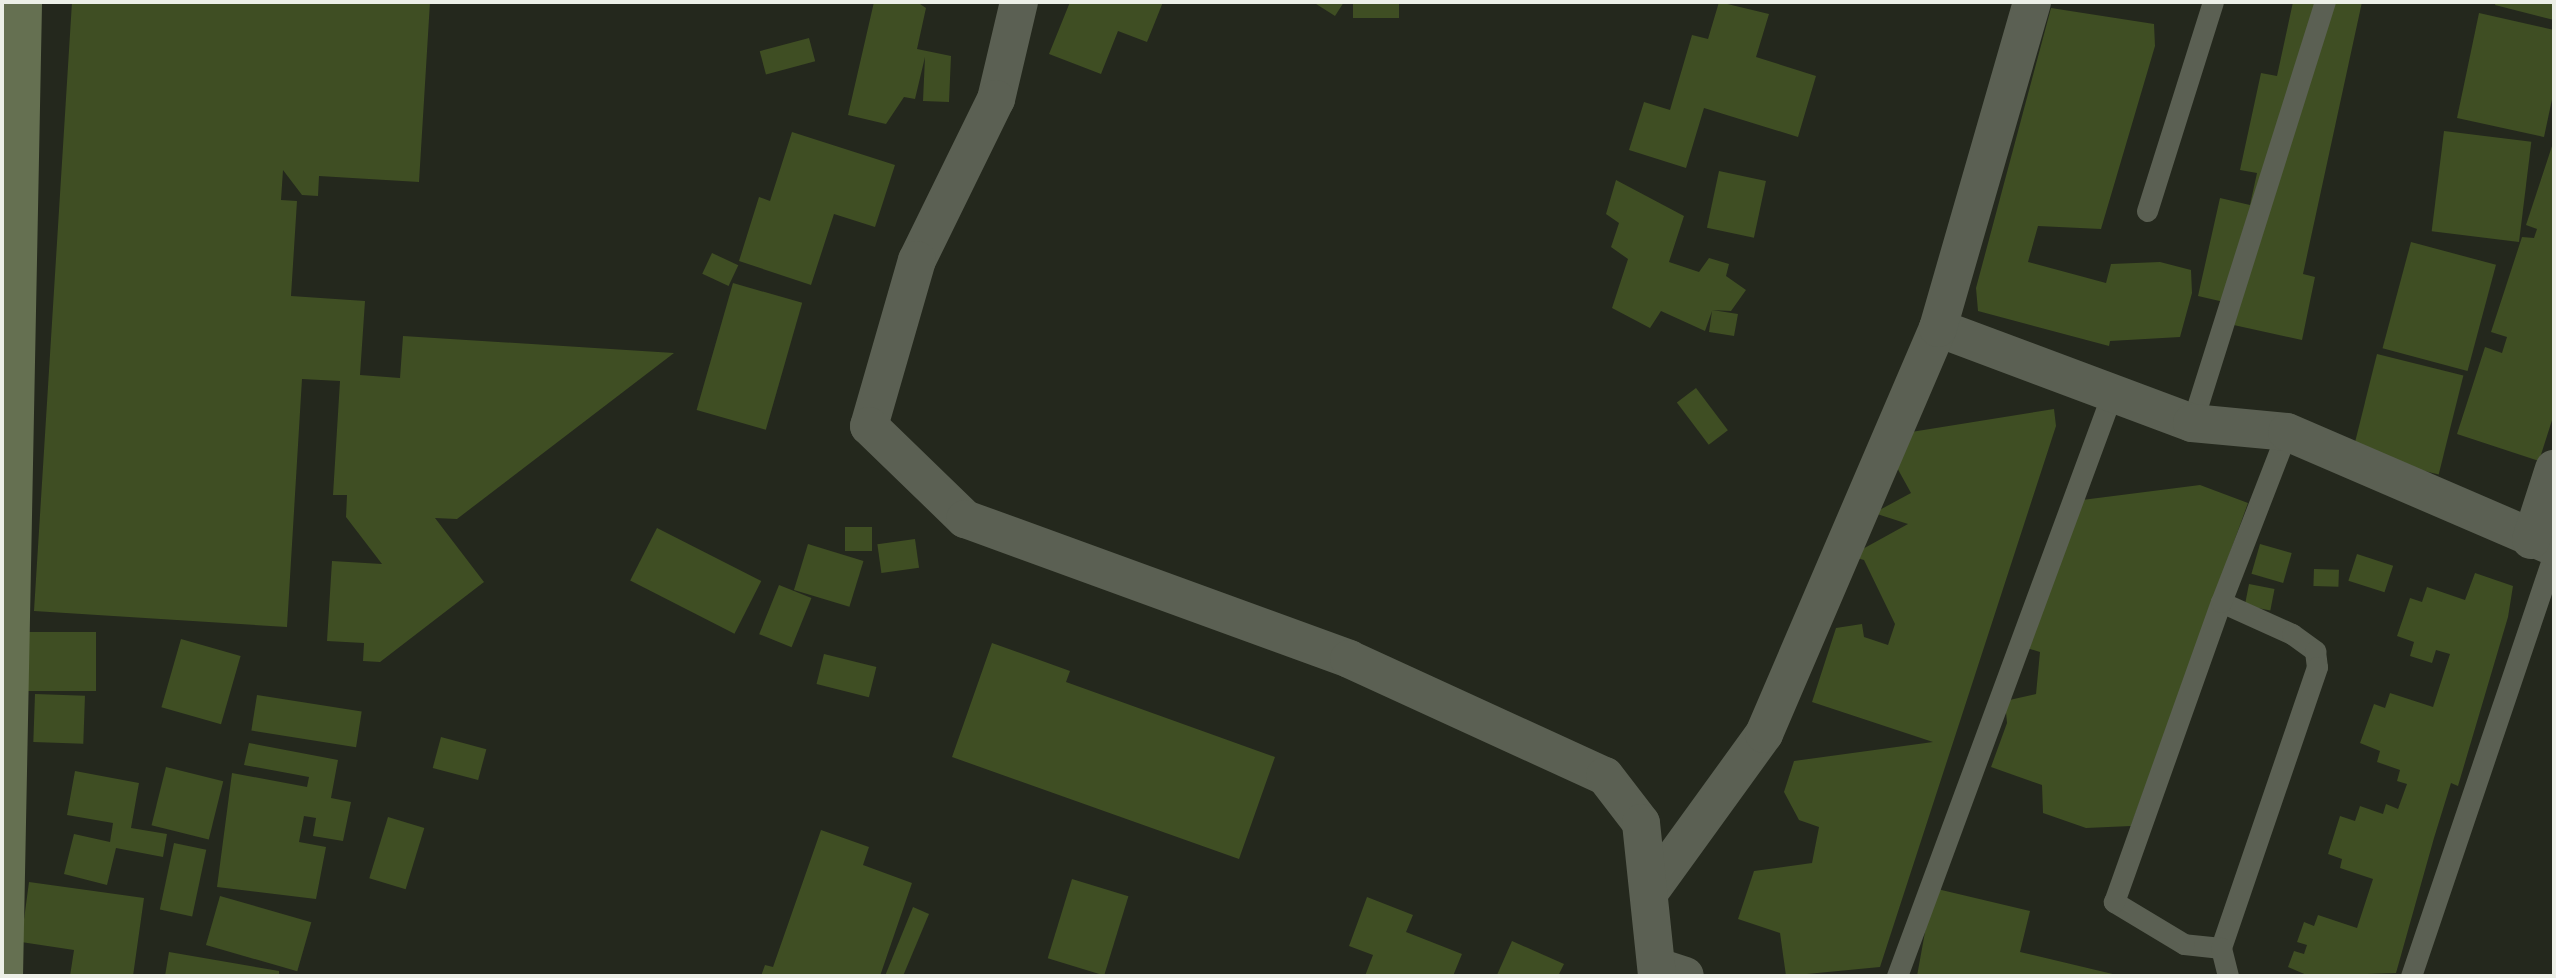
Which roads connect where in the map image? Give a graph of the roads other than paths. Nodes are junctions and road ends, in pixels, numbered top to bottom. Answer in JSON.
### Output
{"nodes":[{"id":1,"x":23,"y":2,"type":"edge"},
{"id":2,"x":1019,"y":2,"type":"edge"},
{"id":3,"x":2032,"y":2,"type":"edge"},
{"id":4,"x":2213,"y":2,"type":"edge"},
{"id":5,"x":2325,"y":2,"type":"edge"},
{"id":6,"x":2147,"y":211,"type":"dead end"},
{"id":7,"x":1938,"y":328,"type":"junction"},
{"id":8,"x":2113,"y":391,"type":"junction"},
{"id":9,"x":7,"y":408,"type":"edge"},
{"id":10,"x":2192,"y":423,"type":"junction"},
{"id":11,"x":2287,"y":432,"type":"junction"},
{"id":12,"x":2554,"y":469,"type":"edge"},
{"id":13,"x":2547,"y":547,"type":"edge"},
{"id":14,"x":2221,"y":602,"type":"junction"},
{"id":15,"x":1651,"y":890,"type":"junction"},
{"id":16,"x":2221,"y":948,"type":"junction"},
{"id":17,"x":1668,"y":973,"type":"edge"},
{"id":18,"x":4,"y":976,"type":"edge"},
{"id":19,"x":1897,"y":976,"type":"edge"},
{"id":20,"x":2228,"y":976,"type":"edge"},
{"id":21,"x":2411,"y":976,"type":"edge"}],
"edges":[{"from":1,"to":9,"type":"main road"},
{"from":2,"to":15,"type":"street"},
{"from":3,"to":7,"type":"street"},
{"from":4,"to":6,"type":"lane"},
{"from":5,"to":10,"type":"lane"},
{"from":7,"to":8,"type":"street"},
{"from":7,"to":15,"type":"street"},
{"from":8,"to":10,"type":"street"},
{"from":8,"to":19,"type":"lane"},
{"from":9,"to":18,"type":"main road"},
{"from":10,"to":11,"type":"street"},
{"from":11,"to":13,"type":"street"},
{"from":11,"to":14,"type":"lane"},
{"from":12,"to":13,"type":"street"},
{"from":13,"to":21,"type":"lane"},
{"from":14,"to":16,"type":"lane"},
{"from":14,"to":16,"type":"lane"},
{"from":15,"to":17,"type":"street"},
{"from":16,"to":20,"type":"lane"}]}
